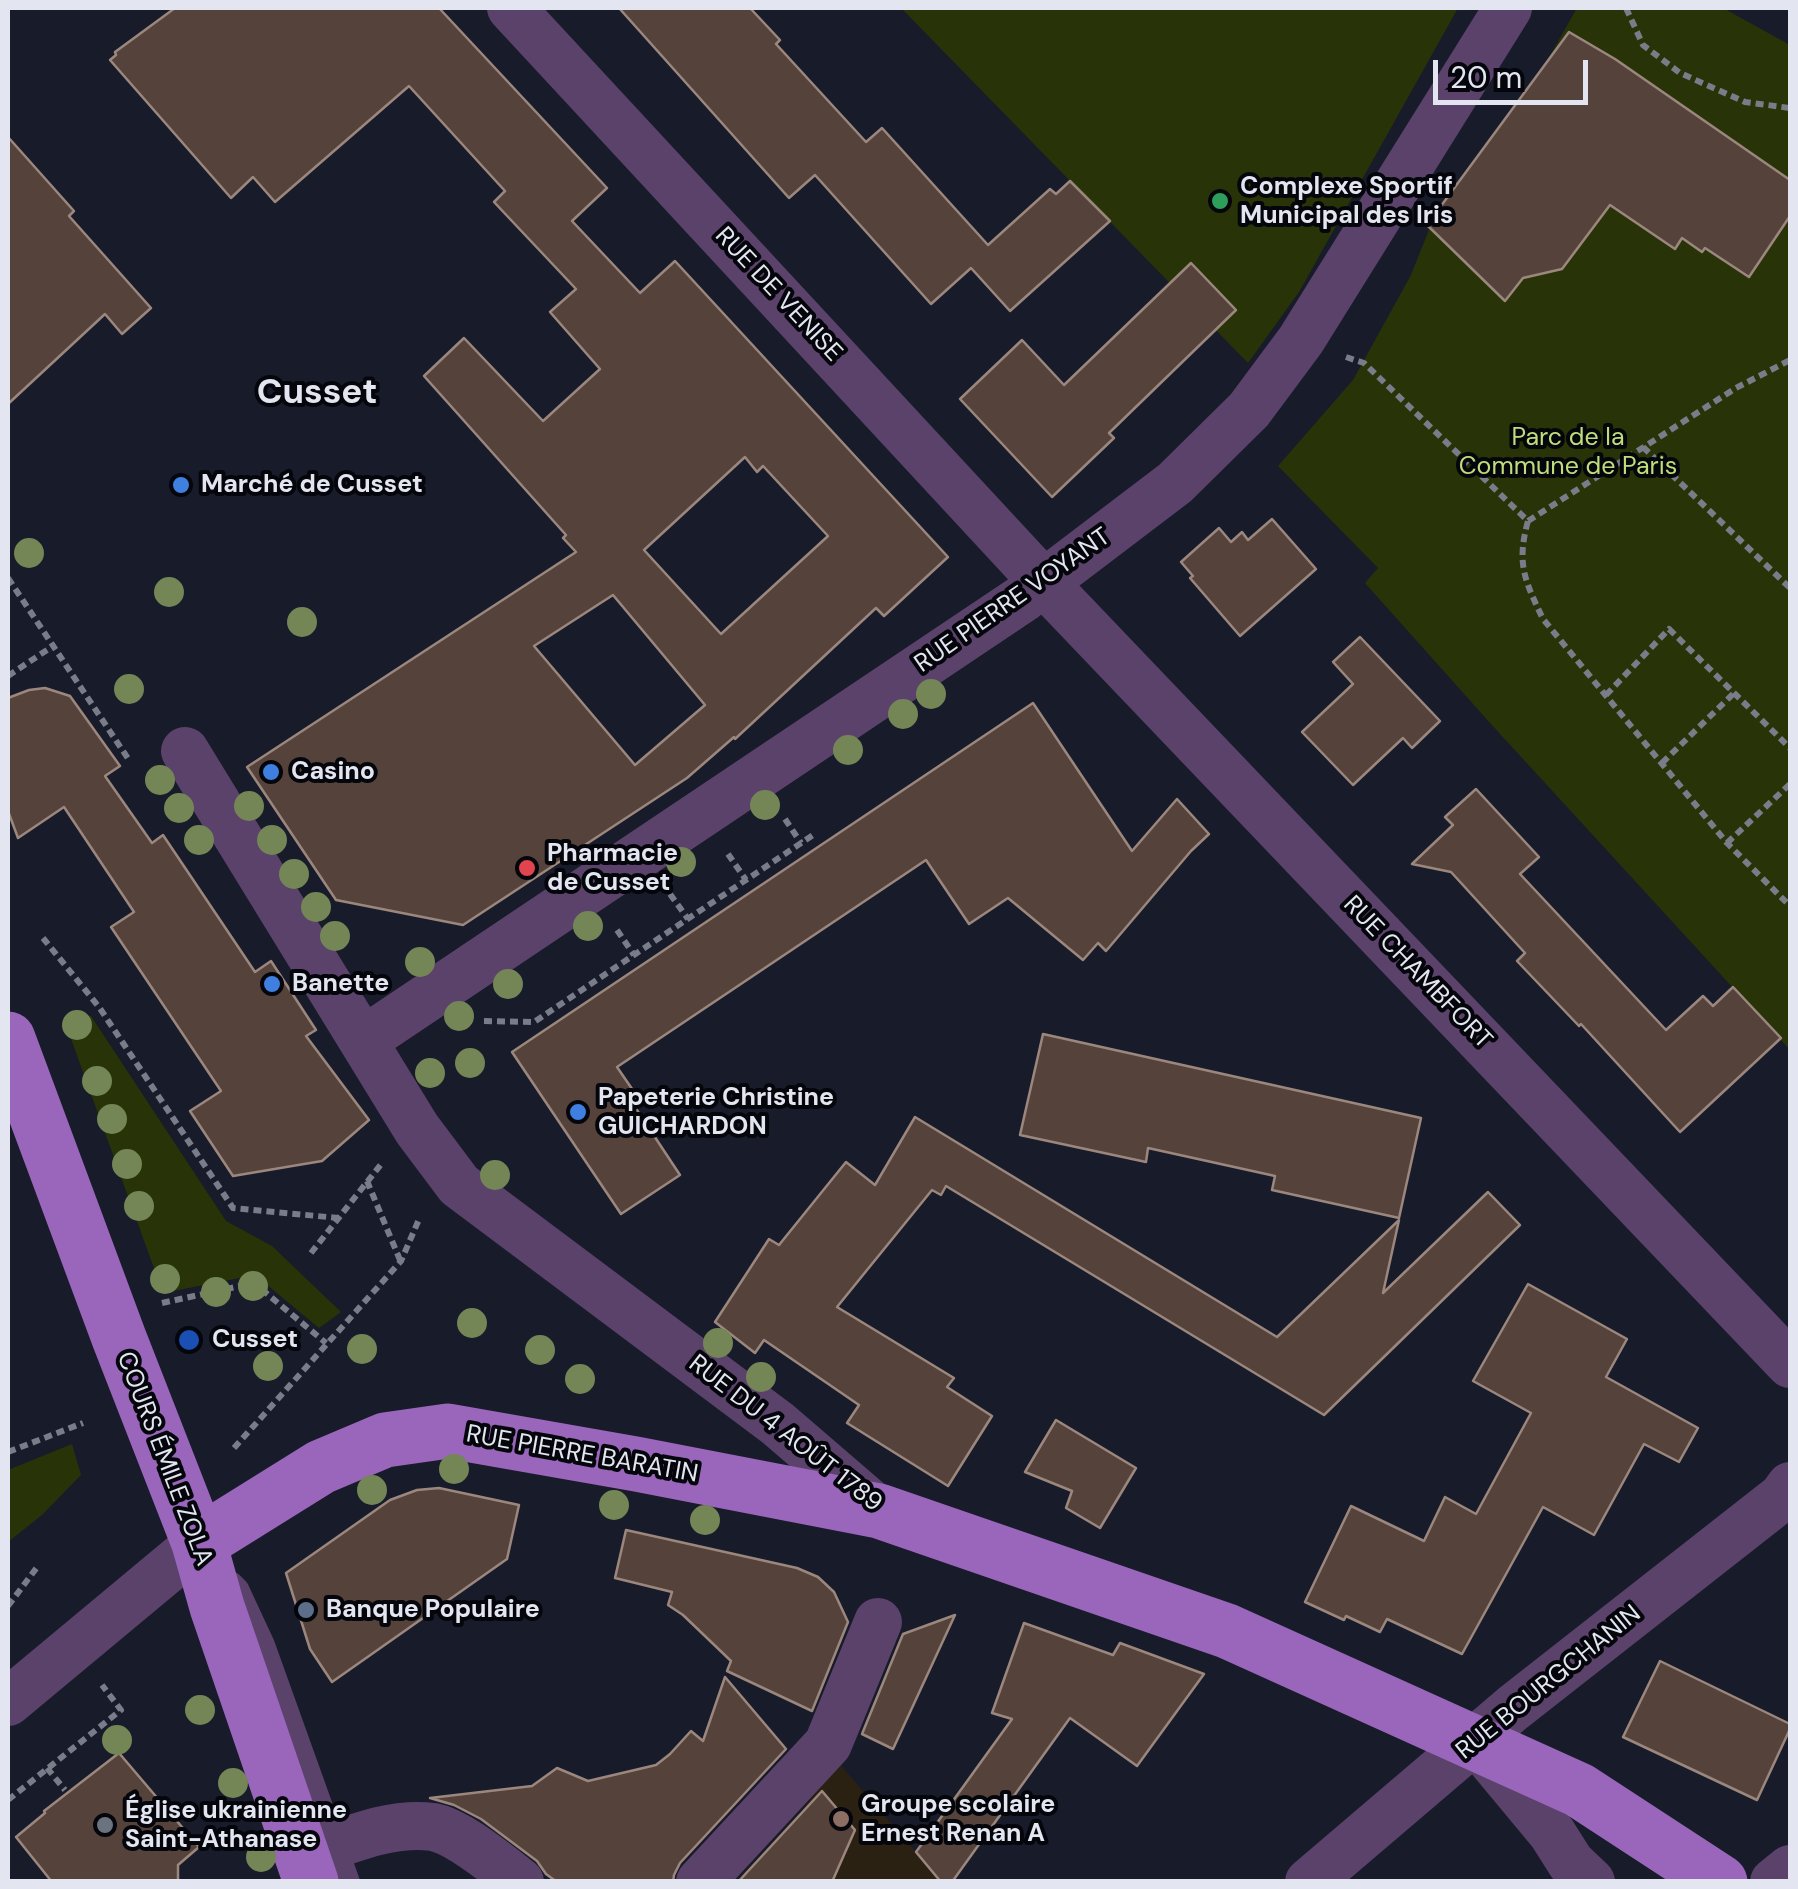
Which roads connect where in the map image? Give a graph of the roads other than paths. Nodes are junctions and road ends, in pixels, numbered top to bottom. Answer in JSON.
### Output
{"nodes":[{"id":1,"x":512,"y":8,"type":"edge"},
{"id":2,"x":1508,"y":8,"type":"edge"},
{"id":3,"x":1044,"y":583,"type":"junction"},
{"id":4,"x":185,"y":751,"type":"dead end"},
{"id":5,"x":8,"y":1040,"type":"edge"},
{"id":6,"x":364,"y":1040,"type":"junction"},
{"id":7,"x":1790,"y":1364,"type":"edge"},
{"id":8,"x":1790,"y":1486,"type":"edge"},
{"id":9,"x":879,"y":1511,"type":"junction"},
{"id":10,"x":199,"y":1543,"type":"junction"},
{"id":11,"x":878,"y":1622,"type":"dead end"},
{"id":12,"x":8,"y":1702,"type":"edge"},
{"id":13,"x":1476,"y":1741,"type":"junction"},
{"id":14,"x":324,"y":1866,"type":"edge"},
{"id":15,"x":1790,"y":1869,"type":"edge"},
{"id":16,"x":520,"y":1882,"type":"edge"},
{"id":17,"x":700,"y":1882,"type":"edge"},
{"id":18,"x":1309,"y":1882,"type":"edge"},
{"id":19,"x":1591,"y":1882,"type":"edge"},
{"id":20,"x":1720,"y":1882,"type":"edge"},
{"id":21,"x":1774,"y":1882,"type":"edge"}],
"edges":[{"from":1,"to":3,"type":"street","name":"RUE DE VENISE"},
{"from":2,"to":3,"type":"street","name":"RUE PIERRE VOYANT"},
{"from":3,"to":6,"type":"street","name":"RUE PIERRE VOYANT"},
{"from":3,"to":7,"type":"street","name":"RUE CHAMBFORT"},
{"from":4,"to":6,"type":"street","name":"RUE DU 4 AOÛT 1789"},
{"from":5,"to":10,"type":"main road","name":"COURS ÉMILE ZOLA"},
{"from":6,"to":9,"type":"street","name":"RUE DU 4 AOÛT 1789"},
{"from":8,"to":13,"type":"street","name":"RUE BOURGCHANIN"},
{"from":9,"to":10,"type":"main road","name":"RUE PIERRE BARATIN"},
{"from":9,"to":13,"type":"main road","name":"RUE DU 4 AOÛT 1789"},
{"from":10,"to":12,"type":"street","name":"RUE PIERRE BARATIN"},
{"from":10,"to":14,"type":"main road","name":"COURS ÉMILE ZOLA"},
{"from":11,"to":17,"type":"street"},
{"from":13,"to":18,"type":"street","name":"RUE BOURGCHANIN"},
{"from":13,"to":19,"type":"street"},
{"from":13,"to":20,"type":"main road","name":"RUE DU 4 AOÛT 1789"},
{"from":14,"to":16,"type":"street"},
{"from":15,"to":21,"type":"street"}]}
